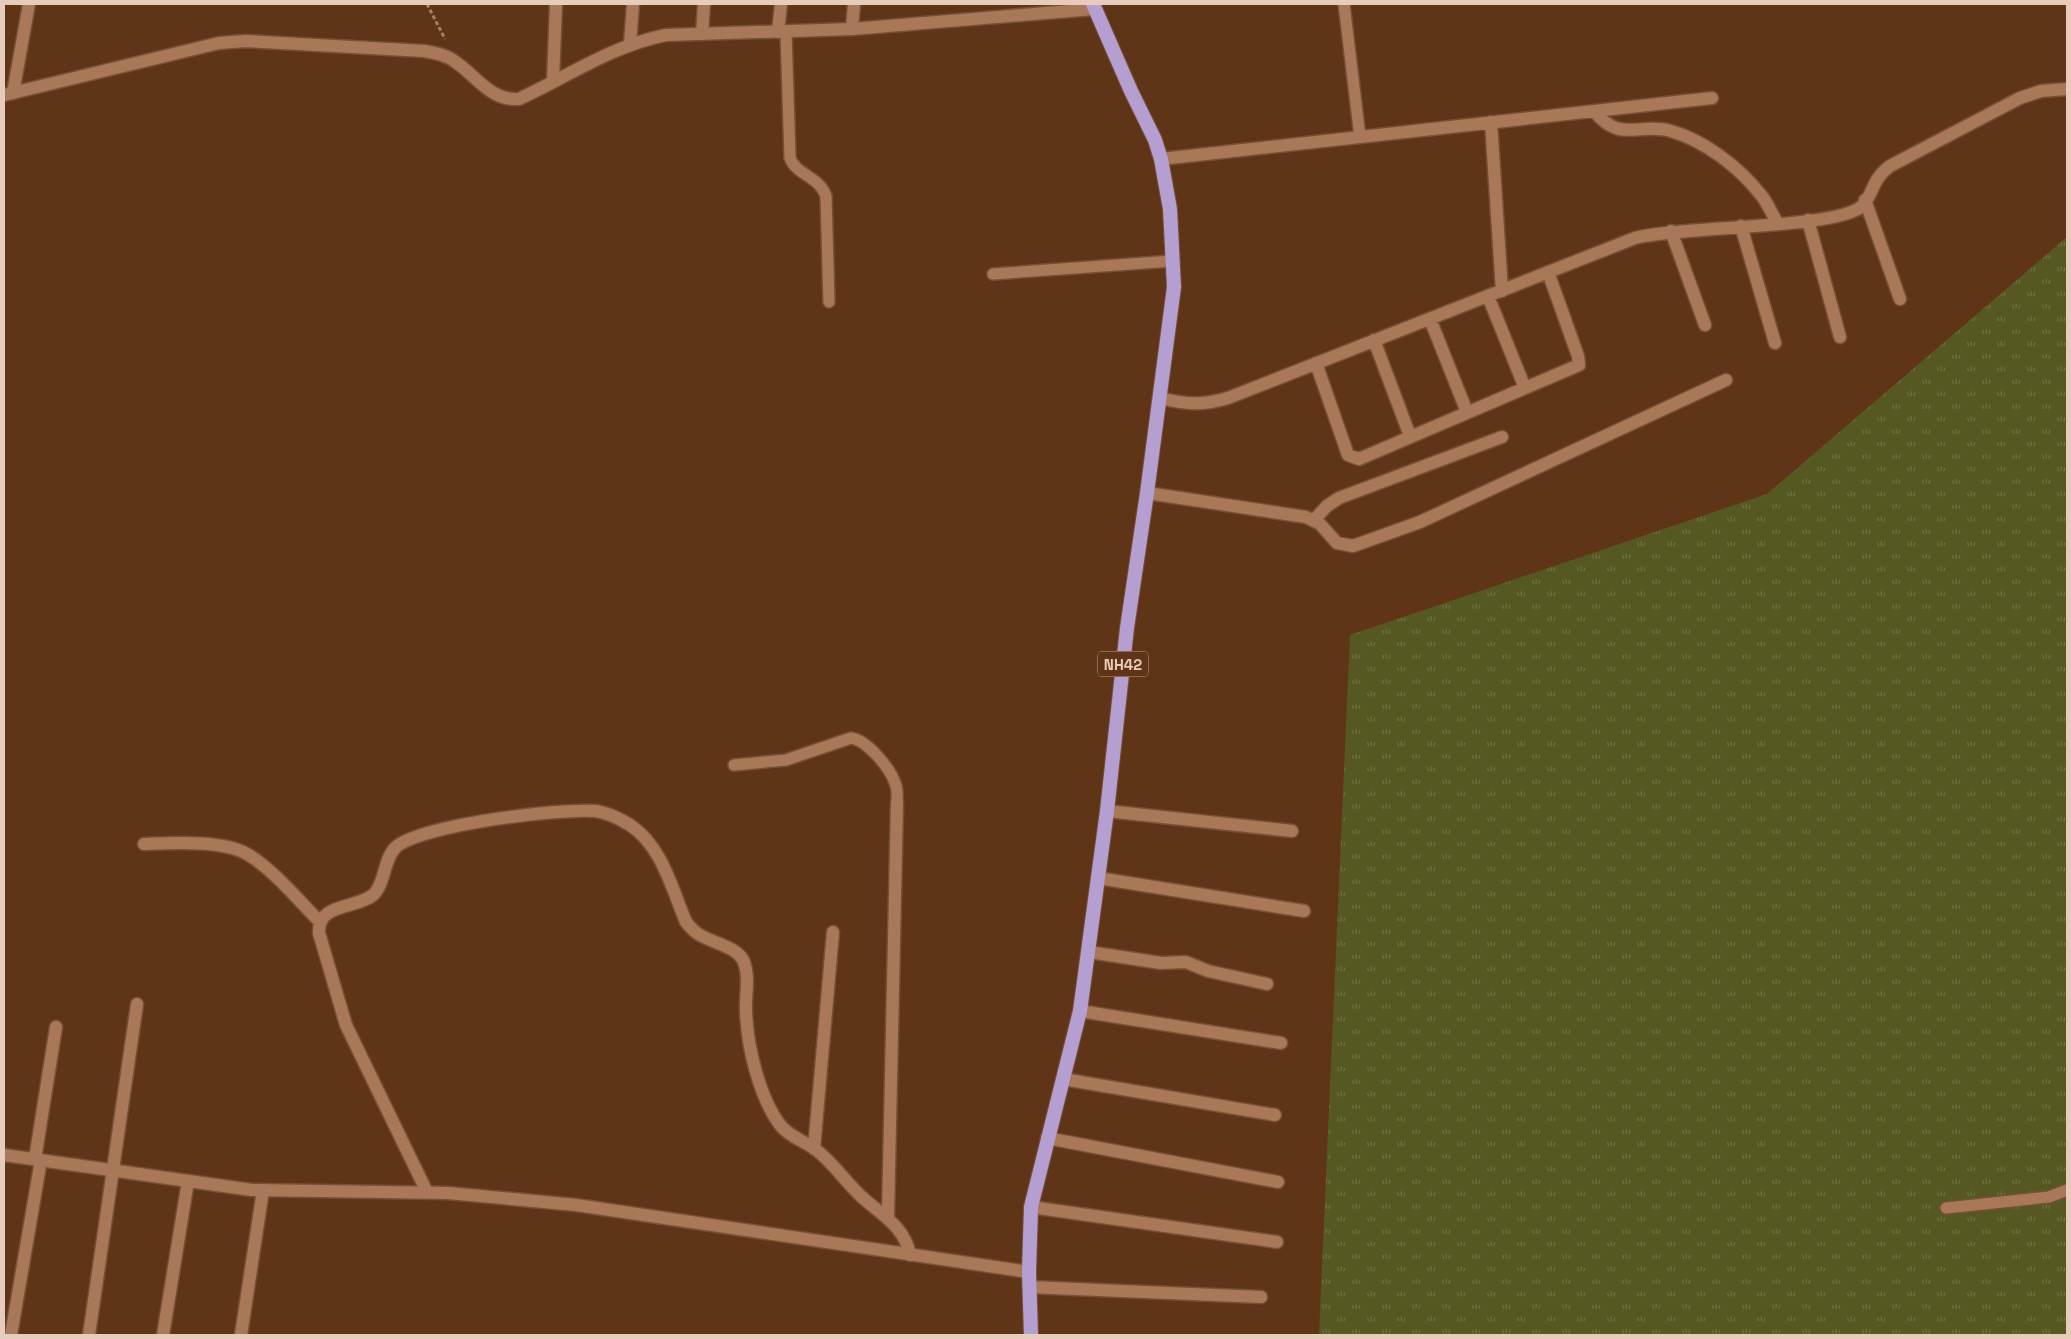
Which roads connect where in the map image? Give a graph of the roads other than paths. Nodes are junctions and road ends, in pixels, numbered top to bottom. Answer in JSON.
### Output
{"nodes":[{"id":1,"x":30,"y":4,"type":"edge"},
{"id":2,"x":556,"y":4,"type":"edge"},
{"id":3,"x":632,"y":4,"type":"edge"},
{"id":4,"x":704,"y":4,"type":"edge"},
{"id":5,"x":780,"y":4,"type":"edge"},
{"id":6,"x":854,"y":4,"type":"edge"},
{"id":7,"x":1344,"y":4,"type":"edge"},
{"id":8,"x":1093,"y":6,"type":"edge"},
{"id":9,"x":852,"y":29,"type":"junction"},
{"id":10,"x":782,"y":32,"type":"junction"},
{"id":11,"x":702,"y":34,"type":"junction"},
{"id":12,"x":630,"y":44,"type":"junction"},
{"id":13,"x":553,"y":81,"type":"junction"},
{"id":14,"x":2067,"y":89,"type":"edge"},
{"id":15,"x":8,"y":94,"type":"edge"},
{"id":16,"x":1712,"y":98,"type":"dead end"},
{"id":17,"x":1594,"y":111,"type":"junction"},
{"id":18,"x":1491,"y":122,"type":"junction"},
{"id":19,"x":1360,"y":137,"type":"junction"},
{"id":20,"x":1161,"y":159,"type":"junction"},
{"id":21,"x":1865,"y":200,"type":"junction"},
{"id":22,"x":1808,"y":220,"type":"junction"},
{"id":23,"x":1778,"y":224,"type":"junction"},
{"id":24,"x":1741,"y":226,"type":"junction"},
{"id":25,"x":1671,"y":231,"type":"junction"},
{"id":26,"x":1172,"y":261,"type":"junction"},
{"id":27,"x":1548,"y":272,"type":"junction"},
{"id":28,"x":993,"y":274,"type":"dead end"},
{"id":29,"x":1502,"y":290,"type":"junction"},
{"id":30,"x":1488,"y":296,"type":"junction"},
{"id":31,"x":1900,"y":299,"type":"dead end"},
{"id":32,"x":829,"y":302,"type":"dead end"},
{"id":33,"x":1430,"y":319,"type":"junction"},
{"id":34,"x":1704,"y":325,"type":"dead end"},
{"id":35,"x":1840,"y":337,"type":"dead end"},
{"id":36,"x":1374,"y":340,"type":"junction"},
{"id":37,"x":1775,"y":343,"type":"dead end"},
{"id":38,"x":1316,"y":363,"type":"junction"},
{"id":39,"x":1726,"y":380,"type":"dead end"},
{"id":40,"x":1525,"y":388,"type":"junction"},
{"id":41,"x":1159,"y":398,"type":"junction"},
{"id":42,"x":1467,"y":412,"type":"junction"},
{"id":43,"x":1410,"y":436,"type":"junction"},
{"id":44,"x":1502,"y":437,"type":"dead end"},
{"id":45,"x":1147,"y":494,"type":"junction"},
{"id":46,"x":1314,"y":520,"type":"junction"},
{"id":47,"x":734,"y":765,"type":"dead end"},
{"id":48,"x":897,"y":803,"type":"joint"},
{"id":49,"x":1107,"y":811,"type":"junction"},
{"id":50,"x":1292,"y":831,"type":"dead end"},
{"id":51,"x":144,"y":844,"type":"dead end"},
{"id":52,"x":1098,"y":878,"type":"junction"},
{"id":53,"x":1304,"y":911,"type":"dead end"},
{"id":54,"x":320,"y":922,"type":"junction"},
{"id":55,"x":833,"y":932,"type":"dead end"},
{"id":56,"x":1089,"y":952,"type":"junction"},
{"id":57,"x":1268,"y":984,"type":"dead end"},
{"id":58,"x":137,"y":1004,"type":"dead end"},
{"id":59,"x":1080,"y":1011,"type":"junction"},
{"id":60,"x":56,"y":1027,"type":"dead end"},
{"id":61,"x":1281,"y":1043,"type":"dead end"},
{"id":62,"x":1063,"y":1079,"type":"junction"},
{"id":63,"x":1275,"y":1115,"type":"dead end"},
{"id":64,"x":1047,"y":1138,"type":"junction"},
{"id":65,"x":814,"y":1149,"type":"junction"},
{"id":66,"x":4,"y":1154,"type":"edge"},
{"id":67,"x":38,"y":1159,"type":"junction"},
{"id":68,"x":114,"y":1170,"type":"junction"},
{"id":69,"x":188,"y":1181,"type":"junction"},
{"id":70,"x":1278,"y":1182,"type":"dead end"},
{"id":71,"x":263,"y":1190,"type":"junction"},
{"id":72,"x":2067,"y":1190,"type":"edge"},
{"id":73,"x":427,"y":1192,"type":"junction"},
{"id":74,"x":1031,"y":1207,"type":"junction"},
{"id":75,"x":1946,"y":1208,"type":"dead end"},
{"id":76,"x":888,"y":1216,"type":"junction"},
{"id":77,"x":1278,"y":1242,"type":"dead end"},
{"id":78,"x":910,"y":1254,"type":"junction"},
{"id":79,"x":1029,"y":1272,"type":"junction"},
{"id":80,"x":1029,"y":1286,"type":"junction"},
{"id":81,"x":1261,"y":1297,"type":"dead end"},
{"id":82,"x":11,"y":1335,"type":"edge"},
{"id":83,"x":89,"y":1335,"type":"edge"},
{"id":84,"x":163,"y":1335,"type":"edge"},
{"id":85,"x":241,"y":1335,"type":"edge"},
{"id":86,"x":1031,"y":1335,"type":"edge"}],
"edges":[{"from":1,"to":15,"type":"street"},
{"from":2,"to":13,"type":"street"},
{"from":3,"to":12,"type":"street"},
{"from":4,"to":11,"type":"street"},
{"from":5,"to":10,"type":"street"},
{"from":6,"to":9,"type":"street"},
{"from":7,"to":19,"type":"lane"},
{"from":8,"to":9,"type":"street"},
{"from":8,"to":20,"type":"highway","number":"NH42"},
{"from":9,"to":10,"type":"street"},
{"from":10,"to":11,"type":"street"},
{"from":10,"to":32,"type":"lane"},
{"from":11,"to":12,"type":"street"},
{"from":12,"to":13,"type":"street"},
{"from":13,"to":15,"type":"street"},
{"from":14,"to":21,"type":"street"},
{"from":16,"to":17,"type":"street"},
{"from":17,"to":18,"type":"street"},
{"from":17,"to":23,"type":"street"},
{"from":18,"to":19,"type":"street"},
{"from":18,"to":29,"type":"street"},
{"from":19,"to":20,"type":"street"},
{"from":20,"to":26,"type":"highway","number":"NH42"},
{"from":21,"to":22,"type":"street"},
{"from":21,"to":31,"type":"street"},
{"from":22,"to":23,"type":"street"},
{"from":22,"to":35,"type":"street"},
{"from":23,"to":24,"type":"street"},
{"from":24,"to":25,"type":"street"},
{"from":24,"to":37,"type":"street"},
{"from":25,"to":27,"type":"street"},
{"from":25,"to":34,"type":"street"},
{"from":26,"to":28,"type":"lane"},
{"from":26,"to":41,"type":"highway","number":"NH42"},
{"from":27,"to":29,"type":"street"},
{"from":27,"to":40,"type":"street"},
{"from":29,"to":30,"type":"street"},
{"from":30,"to":33,"type":"street"},
{"from":30,"to":40,"type":"street"},
{"from":33,"to":36,"type":"street"},
{"from":33,"to":42,"type":"street"},
{"from":36,"to":38,"type":"street"},
{"from":36,"to":43,"type":"street"},
{"from":38,"to":41,"type":"street"},
{"from":38,"to":43,"type":"street"},
{"from":39,"to":46,"type":"street"},
{"from":40,"to":42,"type":"street"},
{"from":41,"to":45,"type":"highway","number":"NH42"},
{"from":42,"to":43,"type":"street"},
{"from":44,"to":46,"type":"street"},
{"from":45,"to":46,"type":"street"},
{"from":45,"to":49,"type":"highway","number":"NH42"},
{"from":47,"to":48,"type":"lane"},
{"from":48,"to":76,"type":"street"},
{"from":49,"to":50,"type":"street"},
{"from":49,"to":52,"type":"highway","number":"NH42"},
{"from":51,"to":54,"type":"street"},
{"from":52,"to":53,"type":"street"},
{"from":52,"to":56,"type":"highway","number":"NH42"},
{"from":54,"to":65,"type":"street"},
{"from":54,"to":73,"type":"street"},
{"from":55,"to":65,"type":"street"},
{"from":56,"to":57,"type":"street"},
{"from":56,"to":59,"type":"highway","number":"NH42"},
{"from":58,"to":68,"type":"street"},
{"from":59,"to":61,"type":"street"},
{"from":59,"to":62,"type":"highway","number":"NH42"},
{"from":60,"to":67,"type":"street"},
{"from":62,"to":63,"type":"street"},
{"from":62,"to":64,"type":"highway","number":"NH42"},
{"from":64,"to":70,"type":"street"},
{"from":64,"to":74,"type":"highway","number":"NH42"},
{"from":65,"to":76,"type":"street"},
{"from":66,"to":67,"type":"street"},
{"from":67,"to":68,"type":"street"},
{"from":67,"to":82,"type":"street"},
{"from":68,"to":69,"type":"street"},
{"from":68,"to":83,"type":"street"},
{"from":69,"to":71,"type":"street"},
{"from":69,"to":84,"type":"street"},
{"from":71,"to":73,"type":"street"},
{"from":71,"to":85,"type":"street"},
{"from":72,"to":75,"type":"lane"},
{"from":73,"to":78,"type":"street"},
{"from":74,"to":77,"type":"street"},
{"from":74,"to":79,"type":"highway","number":"NH42"},
{"from":76,"to":78,"type":"street"},
{"from":78,"to":79,"type":"street"},
{"from":79,"to":80,"type":"highway","number":"NH42"},
{"from":80,"to":81,"type":"street"},
{"from":80,"to":86,"type":"highway","number":"NH42"}]}
